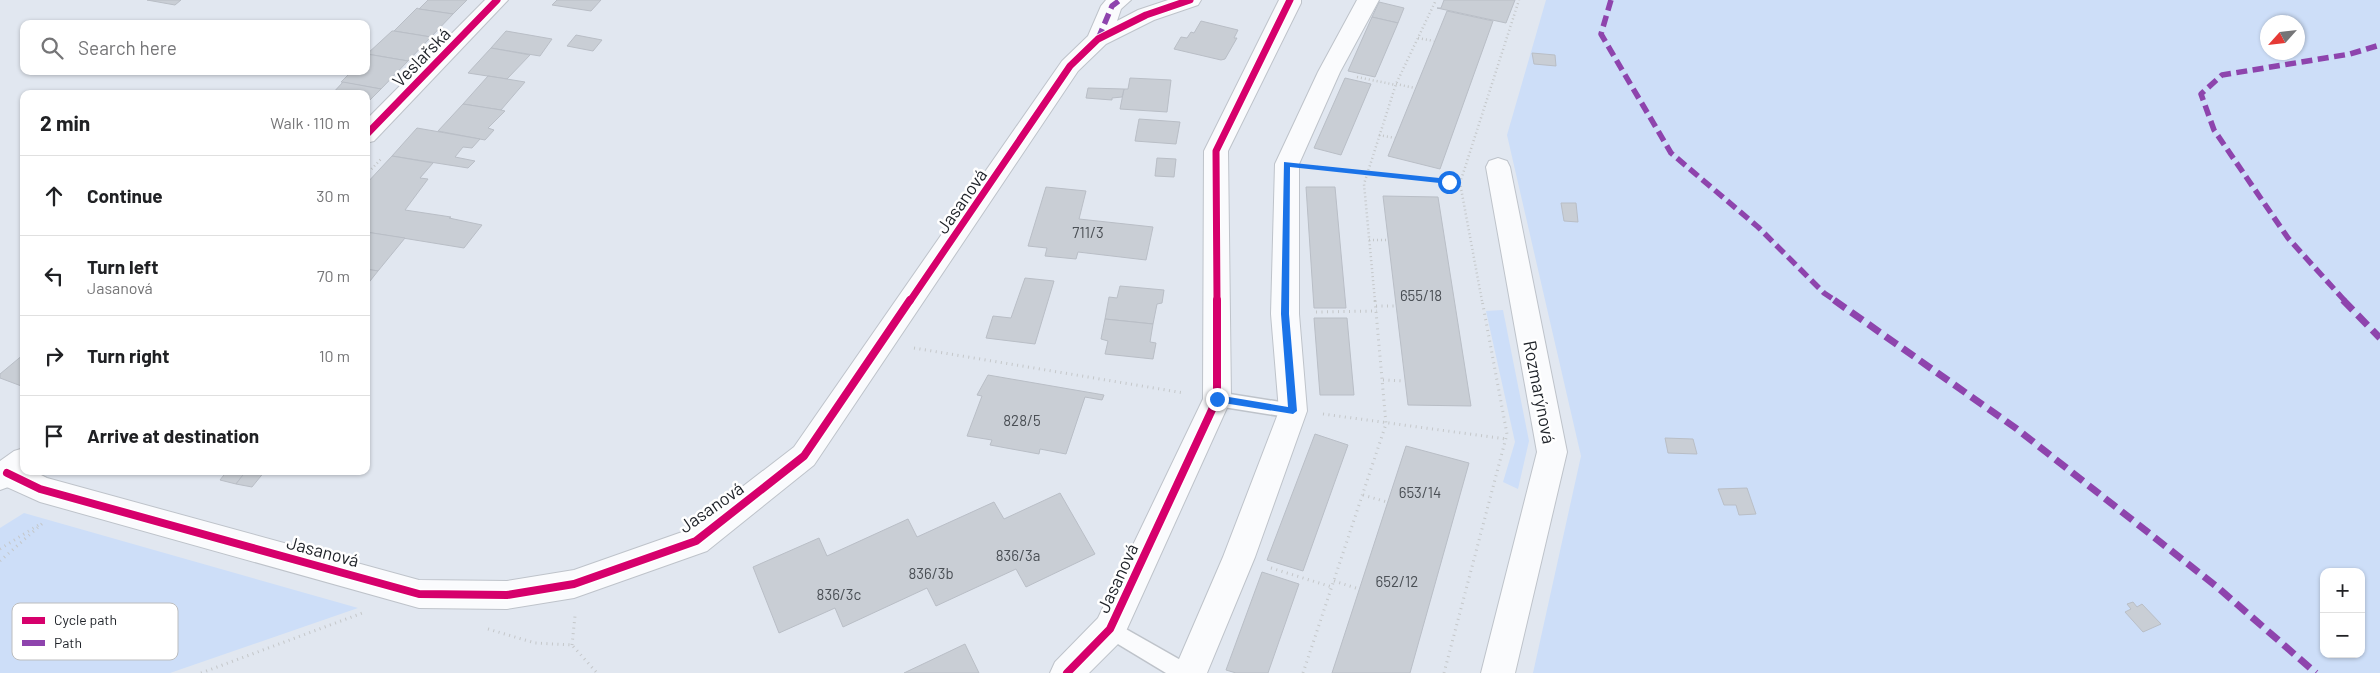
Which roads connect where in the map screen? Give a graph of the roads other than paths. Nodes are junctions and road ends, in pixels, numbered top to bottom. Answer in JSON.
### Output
{"nodes":[{"id":1,"x":497,"y":0,"type":"edge"},
{"id":2,"x":1120,"y":0,"type":"edge"},
{"id":3,"x":1190,"y":0,"type":"edge"},
{"id":4,"x":1290,"y":0,"type":"edge"},
{"id":5,"x":1368,"y":0,"type":"edge"},
{"id":6,"x":1098,"y":39,"type":"junction"},
{"id":7,"x":370,"y":131,"type":"edge"},
{"id":8,"x":1498,"y":167,"type":"dead end"},
{"id":9,"x":1217,"y":399,"type":"junction"},
{"id":10,"x":1293,"y":411,"type":"junction"},
{"id":11,"x":10,"y":470,"type":"edge"},
{"id":12,"x":1110,"y":629,"type":"junction"},
{"id":13,"x":1067,"y":673,"type":"edge"},
{"id":14,"x":1184,"y":673,"type":"edge"},
{"id":15,"x":1190,"y":673,"type":"edge"},
{"id":16,"x":1498,"y":673,"type":"edge"}],
"edges":[{"from":1,"to":7,"type":"street","name":"Veslařská"},
{"from":2,"to":6,"type":"street"},
{"from":3,"to":6,"type":"street","name":"Jasanová"},
{"from":4,"to":9,"type":"street","name":"Jasanová"},
{"from":5,"to":10,"type":"street"},
{"from":6,"to":11,"type":"street","name":"Jasanová"},
{"from":8,"to":16,"type":"street","name":"Rozmarýnová"},
{"from":9,"to":10,"type":"lane"},
{"from":9,"to":12,"type":"street","name":"Jasanová"},
{"from":10,"to":15,"type":"street"},
{"from":12,"to":13,"type":"street","name":"Jasanová"},
{"from":12,"to":14,"type":"lane"}]}
